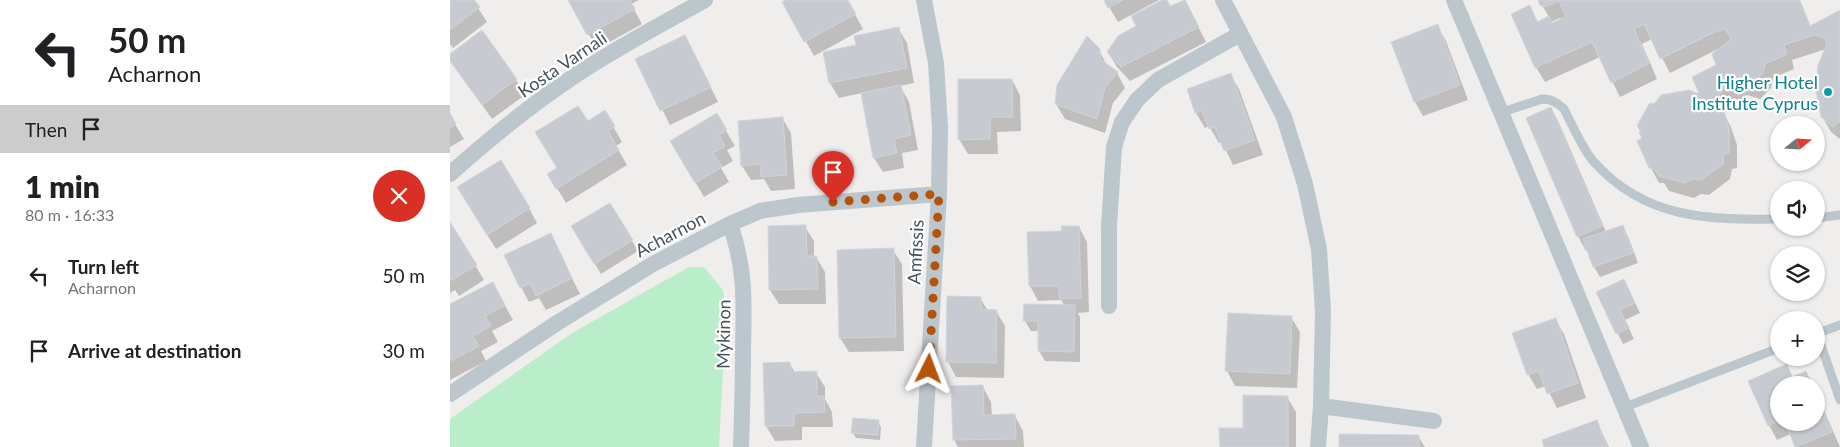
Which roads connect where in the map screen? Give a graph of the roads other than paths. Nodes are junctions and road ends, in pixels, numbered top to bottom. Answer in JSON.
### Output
{"nodes":[{"id":1,"x":705,"y":0,"type":"edge"},
{"id":2,"x":1223,"y":0,"type":"edge"},
{"id":3,"x":1454,"y":0,"type":"edge"},
{"id":4,"x":928,"y":1,"type":"edge"},
{"id":5,"x":1240,"y":34,"type":"junction"},
{"id":6,"x":1500,"y":113,"type":"junction"},
{"id":7,"x":450,"y":174,"type":"edge"},
{"id":8,"x":939,"y":194,"type":"junction"},
{"id":9,"x":1840,"y":215,"type":"edge"},
{"id":10,"x":1825,"y":217,"type":"edge"},
{"id":11,"x":1770,"y":219,"type":"edge"},
{"id":12,"x":730,"y":224,"type":"junction"},
{"id":13,"x":1109,"y":306,"type":"dead end"},
{"id":14,"x":1840,"y":325,"type":"edge"},
{"id":15,"x":1825,"y":331,"type":"edge"},
{"id":16,"x":1770,"y":351,"type":"edge"},
{"id":17,"x":1825,"y":359,"type":"edge"},
{"id":18,"x":450,"y":394,"type":"edge"},
{"id":19,"x":1840,"y":400,"type":"edge"},
{"id":20,"x":1321,"y":406,"type":"junction"},
{"id":21,"x":1625,"y":407,"type":"junction"},
{"id":22,"x":1434,"y":420,"type":"dead end"},
{"id":23,"x":741,"y":447,"type":"edge"},
{"id":24,"x":924,"y":447,"type":"edge"},
{"id":25,"x":1318,"y":447,"type":"edge"},
{"id":26,"x":1641,"y":447,"type":"edge"}],
"edges":[{"from":1,"to":7,"type":"street","name":"Kosta Varnali"},
{"from":2,"to":5,"type":"street"},
{"from":3,"to":6,"type":"street"},
{"from":4,"to":8,"type":"street","name":"Amfissis"},
{"from":5,"to":13,"type":"street"},
{"from":5,"to":20,"type":"street"},
{"from":6,"to":11,"type":"lane"},
{"from":6,"to":21,"type":"street"},
{"from":8,"to":12,"type":"street","name":"Acharnon"},
{"from":8,"to":24,"type":"street","name":"Amfissis"},
{"from":9,"to":10,"type":"lane"},
{"from":12,"to":18,"type":"street","name":"Acharnon"},
{"from":12,"to":23,"type":"street","name":"Mykinon"},
{"from":14,"to":15,"type":"lane"},
{"from":16,"to":21,"type":"lane"},
{"from":17,"to":19,"type":"lane"},
{"from":20,"to":22,"type":"street"},
{"from":20,"to":25,"type":"street"},
{"from":21,"to":26,"type":"street"}]}
